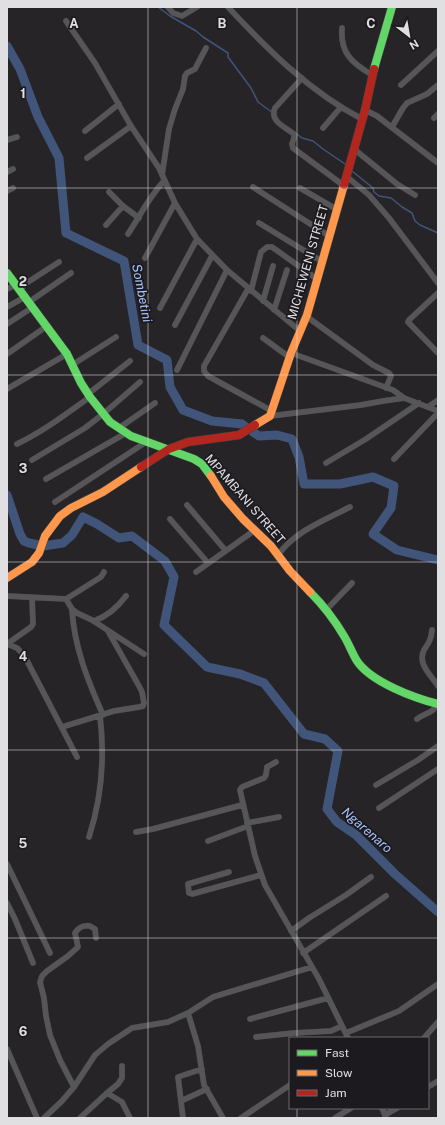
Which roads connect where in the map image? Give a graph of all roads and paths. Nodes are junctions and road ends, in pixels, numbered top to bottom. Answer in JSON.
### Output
{"nodes":[{"id":1,"x":168,"y":7,"type":"edge"},
{"id":2,"x":197,"y":7,"type":"edge"},
{"id":3,"x":228,"y":7,"type":"edge"},
{"id":4,"x":392,"y":7,"type":"edge"},
{"id":5,"x":66,"y":21,"type":"dead end"},
{"id":6,"x":342,"y":28,"type":"dead end"},
{"id":7,"x":206,"y":48,"type":"dead end"},
{"id":8,"x":438,"y":51,"type":"edge"},
{"id":9,"x":372,"y":75,"type":"junction"},
{"id":10,"x":302,"y":78,"type":"junction"},
{"id":11,"x":401,"y":85,"type":"dead end"},
{"id":12,"x":438,"y":85,"type":"edge"},
{"id":13,"x":119,"y":104,"type":"junction"},
{"id":14,"x":341,"y":108,"type":"junction"},
{"id":15,"x":365,"y":110,"type":"junction"},
{"id":16,"x":362,"y":119,"type":"junction"},
{"id":17,"x":131,"y":126,"type":"junction"},
{"id":18,"x":392,"y":127,"type":"junction"},
{"id":19,"x":323,"y":128,"type":"dead end"},
{"id":20,"x":85,"y":131,"type":"dead end"},
{"id":21,"x":17,"y":137,"type":"dead end"},
{"id":22,"x":7,"y":140,"type":"edge"},
{"id":23,"x":354,"y":149,"type":"junction"},
{"id":24,"x":87,"y":158,"type":"dead end"},
{"id":25,"x":438,"y":163,"type":"edge"},
{"id":26,"x":13,"y":169,"type":"dead end"},
{"id":27,"x":7,"y":172,"type":"edge"},
{"id":28,"x":346,"y":176,"type":"junction"},
{"id":29,"x":163,"y":178,"type":"junction"},
{"id":30,"x":343,"y":185,"type":"junction"},
{"id":31,"x":253,"y":187,"type":"dead end"},
{"id":32,"x":13,"y":188,"type":"dead end"},
{"id":33,"x":300,"y":188,"type":"dead end"},
{"id":34,"x":7,"y":191,"type":"edge"},
{"id":35,"x":109,"y":192,"type":"dead end"},
{"id":36,"x":415,"y":195,"type":"dead end"},
{"id":37,"x":175,"y":203,"type":"junction"},
{"id":38,"x":122,"y":206,"type":"junction"},
{"id":39,"x":336,"y":209,"type":"junction"},
{"id":40,"x":139,"y":218,"type":"junction"},
{"id":41,"x":259,"y":223,"type":"dead end"},
{"id":42,"x":106,"y":226,"type":"dead end"},
{"id":43,"x":128,"y":234,"type":"dead end"},
{"id":44,"x":329,"y":236,"type":"junction"},
{"id":45,"x":197,"y":239,"type":"junction"},
{"id":46,"x":212,"y":256,"type":"junction"},
{"id":47,"x":145,"y":258,"type":"dead end"},
{"id":48,"x":59,"y":262,"type":"dead end"},
{"id":49,"x":323,"y":262,"type":"junction"},
{"id":50,"x":273,"y":266,"type":"dead end"},
{"id":51,"x":227,"y":270,"type":"junction"},
{"id":52,"x":287,"y":270,"type":"dead end"},
{"id":53,"x":7,"y":273,"type":"edge"},
{"id":54,"x":71,"y":273,"type":"dead end"},
{"id":55,"x":316,"y":279,"type":"junction"},
{"id":56,"x":438,"y":283,"type":"edge"},
{"id":57,"x":16,"y":285,"type":"junction"},
{"id":58,"x":7,"y":289,"type":"edge"},
{"id":59,"x":250,"y":290,"type":"junction"},
{"id":60,"x":438,"y":293,"type":"edge"},
{"id":61,"x":27,"y":300,"type":"junction"},
{"id":62,"x":263,"y":301,"type":"junction"},
{"id":63,"x":7,"y":307,"type":"edge"},
{"id":64,"x":160,"y":308,"type":"dead end"},
{"id":65,"x":274,"y":310,"type":"junction"},
{"id":66,"x":306,"y":316,"type":"junction"},
{"id":67,"x":7,"y":324,"type":"edge"},
{"id":68,"x":175,"y":325,"type":"dead end"},
{"id":69,"x":47,"y":326,"type":"junction"},
{"id":70,"x":300,"y":331,"type":"junction"},
{"id":71,"x":116,"y":337,"type":"dead end"},
{"id":72,"x":263,"y":338,"type":"dead end"},
{"id":73,"x":438,"y":353,"type":"edge"},
{"id":74,"x":7,"y":354,"type":"edge"},
{"id":75,"x":67,"y":354,"type":"junction"},
{"id":76,"x":290,"y":355,"type":"junction"},
{"id":77,"x":130,"y":361,"type":"dead end"},
{"id":78,"x":72,"y":365,"type":"junction"},
{"id":79,"x":177,"y":370,"type":"dead end"},
{"id":80,"x":140,"y":382,"type":"dead end"},
{"id":81,"x":7,"y":388,"type":"edge"},
{"id":82,"x":386,"y":388,"type":"junction"},
{"id":83,"x":89,"y":396,"type":"junction"},
{"id":84,"x":404,"y":398,"type":"junction"},
{"id":85,"x":438,"y":400,"type":"edge"},
{"id":86,"x":155,"y":403,"type":"dead end"},
{"id":87,"x":419,"y":403,"type":"junction"},
{"id":88,"x":428,"y":407,"type":"junction"},
{"id":89,"x":438,"y":412,"type":"edge"},
{"id":90,"x":103,"y":414,"type":"junction"},
{"id":91,"x":271,"y":414,"type":"junction"},
{"id":92,"x":122,"y":430,"type":"junction"},
{"id":93,"x":146,"y":442,"type":"junction"},
{"id":94,"x":17,"y":444,"type":"dead end"},
{"id":95,"x":169,"y":449,"type":"junction"},
{"id":96,"x":394,"y":459,"type":"dead end"},
{"id":97,"x":32,"y":460,"type":"dead end"},
{"id":98,"x":326,"y":463,"type":"dead end"},
{"id":99,"x":46,"y":479,"type":"dead end"},
{"id":100,"x":55,"y":502,"type":"dead end"},
{"id":101,"x":186,"y":505,"type":"dead end"},
{"id":102,"x":350,"y":507,"type":"dead end"},
{"id":103,"x":170,"y":519,"type":"dead end"},
{"id":104,"x":255,"y":530,"type":"junction"},
{"id":105,"x":226,"y":551,"type":"junction"},
{"id":106,"x":278,"y":555,"type":"junction"},
{"id":107,"x":208,"y":563,"type":"junction"},
{"id":108,"x":104,"y":572,"type":"dead end"},
{"id":109,"x":196,"y":572,"type":"dead end"},
{"id":110,"x":7,"y":578,"type":"edge"},
{"id":111,"x":352,"y":584,"type":"dead end"},
{"id":112,"x":7,"y":596,"type":"edge"},
{"id":113,"x":126,"y":596,"type":"dead end"},
{"id":114,"x":32,"y":597,"type":"junction"},
{"id":115,"x":66,"y":599,"type":"junction"},
{"id":116,"x":72,"y":609,"type":"junction"},
{"id":117,"x":327,"y":609,"type":"junction"},
{"id":118,"x":94,"y":621,"type":"junction"},
{"id":119,"x":432,"y":630,"type":"dead end"},
{"id":120,"x":108,"y":631,"type":"junction"},
{"id":121,"x":7,"y":644,"type":"edge"},
{"id":122,"x":144,"y":654,"type":"dead end"},
{"id":123,"x":438,"y":686,"type":"edge"},
{"id":124,"x":437,"y":704,"type":"edge"},
{"id":125,"x":101,"y":715,"type":"junction"},
{"id":126,"x":417,"y":719,"type":"dead end"},
{"id":127,"x":62,"y":727,"type":"junction"},
{"id":128,"x":438,"y":746,"type":"edge"},
{"id":129,"x":77,"y":757,"type":"dead end"},
{"id":130,"x":276,"y":762,"type":"dead end"},
{"id":131,"x":438,"y":769,"type":"edge"},
{"id":132,"x":376,"y":785,"type":"dead end"},
{"id":133,"x":242,"y":804,"type":"junction"},
{"id":134,"x":379,"y":808,"type":"dead end"},
{"id":135,"x":279,"y":817,"type":"dead end"},
{"id":136,"x":248,"y":825,"type":"junction"},
{"id":137,"x":136,"y":832,"type":"dead end"},
{"id":138,"x":89,"y":837,"type":"dead end"},
{"id":139,"x":208,"y":841,"type":"dead end"},
{"id":140,"x":7,"y":864,"type":"edge"},
{"id":141,"x":229,"y":872,"type":"dead end"},
{"id":142,"x":261,"y":875,"type":"junction"},
{"id":143,"x":371,"y":877,"type":"dead end"},
{"id":144,"x":386,"y":896,"type":"dead end"},
{"id":145,"x":7,"y":903,"type":"edge"},
{"id":146,"x":291,"y":931,"type":"junction"},
{"id":147,"x":96,"y":938,"type":"dead end"},
{"id":148,"x":50,"y":953,"type":"dead end"},
{"id":149,"x":303,"y":953,"type":"junction"},
{"id":150,"x":33,"y":963,"type":"dead end"},
{"id":151,"x":312,"y":967,"type":"junction"},
{"id":152,"x":438,"y":984,"type":"edge"},
{"id":153,"x":328,"y":998,"type":"junction"},
{"id":154,"x":188,"y":1013,"type":"junction"},
{"id":155,"x":250,"y":1019,"type":"dead end"},
{"id":156,"x":438,"y":1022,"type":"edge"},
{"id":157,"x":342,"y":1026,"type":"junction"},
{"id":158,"x":347,"y":1036,"type":"edge"},
{"id":159,"x":256,"y":1037,"type":"dead end"},
{"id":160,"x":425,"y":1037,"type":"edge"},
{"id":161,"x":7,"y":1048,"type":"edge"},
{"id":162,"x":122,"y":1066,"type":"dead end"},
{"id":163,"x":202,"y":1069,"type":"junction"},
{"id":164,"x":438,"y":1081,"type":"edge"},
{"id":165,"x":289,"y":1086,"type":"edge"},
{"id":166,"x":429,"y":1086,"type":"edge"},
{"id":167,"x":74,"y":1087,"type":"junction"},
{"id":168,"x":207,"y":1089,"type":"junction"},
{"id":169,"x":107,"y":1093,"type":"junction"},
{"id":170,"x":181,"y":1101,"type":"junction"},
{"id":171,"x":349,"y":1109,"type":"edge"},
{"id":172,"x":396,"y":1109,"type":"edge"},
{"id":173,"x":386,"y":1117,"type":"edge"},
{"id":174,"x":37,"y":1118,"type":"edge"},
{"id":175,"x":44,"y":1118,"type":"edge"},
{"id":176,"x":80,"y":1118,"type":"edge"},
{"id":177,"x":130,"y":1118,"type":"edge"},
{"id":178,"x":183,"y":1118,"type":"edge"},
{"id":179,"x":223,"y":1118,"type":"edge"},
{"id":180,"x":241,"y":1118,"type":"edge"},
{"id":181,"x":335,"y":1118,"type":"edge"}],
"edges":[{"from":1,"to":2,"type":"street"},
{"from":3,"to":10,"type":"street"},
{"from":4,"to":9,"type":"street","name":"MICHEWENI STREET"},
{"from":5,"to":13,"type":"street"},
{"from":6,"to":9,"type":"street"},
{"from":7,"to":29,"type":"street"},
{"from":8,"to":11,"type":"street"},
{"from":9,"to":15,"type":"street","name":"MICHEWENI STREET"},
{"from":10,"to":14,"type":"street"},
{"from":10,"to":30,"type":"street"},
{"from":12,"to":18,"type":"street"},
{"from":13,"to":17,"type":"street"},
{"from":13,"to":20,"type":"street"},
{"from":14,"to":16,"type":"street"},
{"from":14,"to":19,"type":"street"},
{"from":15,"to":16,"type":"street","name":"MICHEWENI STREET"},
{"from":15,"to":18,"type":"street"},
{"from":16,"to":23,"type":"street","name":"MICHEWENI STREET"},
{"from":17,"to":24,"type":"street"},
{"from":17,"to":29,"type":"street"},
{"from":18,"to":25,"type":"street"},
{"from":21,"to":22,"type":"street"},
{"from":23,"to":28,"type":"street","name":"MICHEWENI STREET"},
{"from":23,"to":36,"type":"street"},
{"from":26,"to":27,"type":"street"},
{"from":28,"to":30,"type":"street","name":"MICHEWENI STREET"},
{"from":28,"to":56,"type":"street"},
{"from":29,"to":37,"type":"street"},
{"from":29,"to":40,"type":"street"},
{"from":30,"to":39,"type":"street","name":"MICHEWENI STREET"},
{"from":31,"to":44,"type":"street"},
{"from":32,"to":34,"type":"street"},
{"from":33,"to":39,"type":"street"},
{"from":35,"to":38,"type":"street"},
{"from":37,"to":45,"type":"street"},
{"from":37,"to":47,"type":"street"},
{"from":38,"to":40,"type":"street"},
{"from":38,"to":42,"type":"street"},
{"from":39,"to":44,"type":"street","name":"MICHEWENI STREET"},
{"from":40,"to":43,"type":"street"},
{"from":41,"to":49,"type":"street"},
{"from":44,"to":49,"type":"street","name":"MICHEWENI STREET"},
{"from":45,"to":46,"type":"street"},
{"from":45,"to":64,"type":"street"},
{"from":46,"to":51,"type":"street"},
{"from":46,"to":68,"type":"street"},
{"from":48,"to":61,"type":"street"},
{"from":49,"to":55,"type":"street","name":"MICHEWENI STREET"},
{"from":50,"to":62,"type":"street"},
{"from":51,"to":59,"type":"street"},
{"from":51,"to":79,"type":"street"},
{"from":52,"to":65,"type":"street"},
{"from":53,"to":57,"type":"street","name":"MPAMBANI STREET"},
{"from":54,"to":61,"type":"street"},
{"from":55,"to":59,"type":"street"},
{"from":55,"to":66,"type":"street","name":"MICHEWENI STREET"},
{"from":57,"to":58,"type":"street"},
{"from":57,"to":61,"type":"street","name":"MPAMBANI STREET"},
{"from":59,"to":62,"type":"street"},
{"from":59,"to":91,"type":"street"},
{"from":60,"to":73,"type":"street"},
{"from":61,"to":63,"type":"street"},
{"from":61,"to":67,"type":"street"},
{"from":61,"to":69,"type":"street","name":"MPAMBANI STREET"},
{"from":62,"to":65,"type":"street"},
{"from":65,"to":70,"type":"street"},
{"from":66,"to":70,"type":"street","name":"MICHEWENI STREET"},
{"from":66,"to":82,"type":"street"},
{"from":69,"to":74,"type":"street"},
{"from":69,"to":75,"type":"street","name":"MPAMBANI STREET"},
{"from":70,"to":76,"type":"street","name":"MICHEWENI STREET"},
{"from":71,"to":78,"type":"street"},
{"from":72,"to":76,"type":"street"},
{"from":75,"to":78,"type":"street","name":"MPAMBANI STREET"},
{"from":75,"to":81,"type":"street"},
{"from":76,"to":82,"type":"street"},
{"from":76,"to":91,"type":"street","name":"MICHEWENI STREET"},
{"from":77,"to":83,"type":"street"},
{"from":78,"to":83,"type":"street","name":"MPAMBANI STREET"},
{"from":80,"to":90,"type":"street"},
{"from":82,"to":84,"type":"street"},
{"from":83,"to":90,"type":"street","name":"MPAMBANI STREET"},
{"from":83,"to":94,"type":"street"},
{"from":84,"to":87,"type":"street"},
{"from":84,"to":91,"type":"street"},
{"from":85,"to":88,"type":"street"},
{"from":86,"to":92,"type":"street"},
{"from":87,"to":88,"type":"street"},
{"from":87,"to":98,"type":"street"},
{"from":88,"to":89,"type":"street"},
{"from":89,"to":96,"type":"street"},
{"from":90,"to":92,"type":"street","name":"MPAMBANI STREET"},
{"from":90,"to":97,"type":"street"},
{"from":91,"to":95,"type":"street"},
{"from":92,"to":93,"type":"street","name":"MPAMBANI STREET"},
{"from":92,"to":99,"type":"street"},
{"from":93,"to":95,"type":"street","name":"MPAMBANI STREET"},
{"from":93,"to":100,"type":"street"},
{"from":95,"to":104,"type":"street","name":"MPAMBANI STREET"},
{"from":95,"to":110,"type":"street"},
{"from":101,"to":105,"type":"street"},
{"from":102,"to":106,"type":"street"},
{"from":103,"to":107,"type":"street"},
{"from":104,"to":105,"type":"street"},
{"from":104,"to":106,"type":"street","name":"MPAMBANI STREET"},
{"from":105,"to":107,"type":"street"},
{"from":106,"to":117,"type":"street","name":"MPAMBANI STREET"},
{"from":107,"to":109,"type":"street"},
{"from":108,"to":115,"type":"street"},
{"from":111,"to":117,"type":"street"},
{"from":112,"to":114,"type":"street"},
{"from":113,"to":118,"type":"street"},
{"from":114,"to":115,"type":"street"},
{"from":114,"to":121,"type":"street"},
{"from":115,"to":116,"type":"street"},
{"from":116,"to":118,"type":"street"},
{"from":116,"to":125,"type":"street"},
{"from":117,"to":124,"type":"street","name":"MPAMBANI STREET"},
{"from":118,"to":120,"type":"street"},
{"from":119,"to":123,"type":"street"},
{"from":120,"to":122,"type":"street"},
{"from":120,"to":125,"type":"street"},
{"from":121,"to":127,"type":"street"},
{"from":124,"to":126,"type":"street"},
{"from":125,"to":127,"type":"street"},
{"from":125,"to":138,"type":"street"},
{"from":127,"to":129,"type":"street"},
{"from":128,"to":132,"type":"street"},
{"from":130,"to":133,"type":"street"},
{"from":131,"to":134,"type":"street"},
{"from":133,"to":136,"type":"street"},
{"from":133,"to":137,"type":"street"},
{"from":135,"to":136,"type":"street"},
{"from":136,"to":139,"type":"street"},
{"from":136,"to":142,"type":"street"},
{"from":140,"to":148,"type":"street"},
{"from":141,"to":142,"type":"street"},
{"from":142,"to":146,"type":"street"},
{"from":143,"to":146,"type":"street"},
{"from":144,"to":149,"type":"street"},
{"from":145,"to":150,"type":"street"},
{"from":146,"to":149,"type":"street"},
{"from":147,"to":167,"type":"street"},
{"from":149,"to":151,"type":"street"},
{"from":151,"to":153,"type":"street"},
{"from":151,"to":154,"type":"street"},
{"from":152,"to":158,"type":"street"},
{"from":153,"to":155,"type":"street"},
{"from":153,"to":157,"type":"street"},
{"from":154,"to":163,"type":"street"},
{"from":154,"to":167,"type":"street"},
{"from":156,"to":160,"type":"street"},
{"from":157,"to":158,"type":"street"},
{"from":157,"to":159,"type":"street"},
{"from":161,"to":174,"type":"street"},
{"from":162,"to":169,"type":"street"},
{"from":163,"to":168,"type":"street"},
{"from":163,"to":170,"type":"street"},
{"from":164,"to":166,"type":"street"},
{"from":165,"to":180,"type":"street"},
{"from":167,"to":175,"type":"street"},
{"from":168,"to":170,"type":"street"},
{"from":168,"to":179,"type":"street"},
{"from":169,"to":176,"type":"street"},
{"from":169,"to":177,"type":"street"},
{"from":170,"to":178,"type":"street"},
{"from":171,"to":181,"type":"street"},
{"from":172,"to":173,"type":"street"}]}
